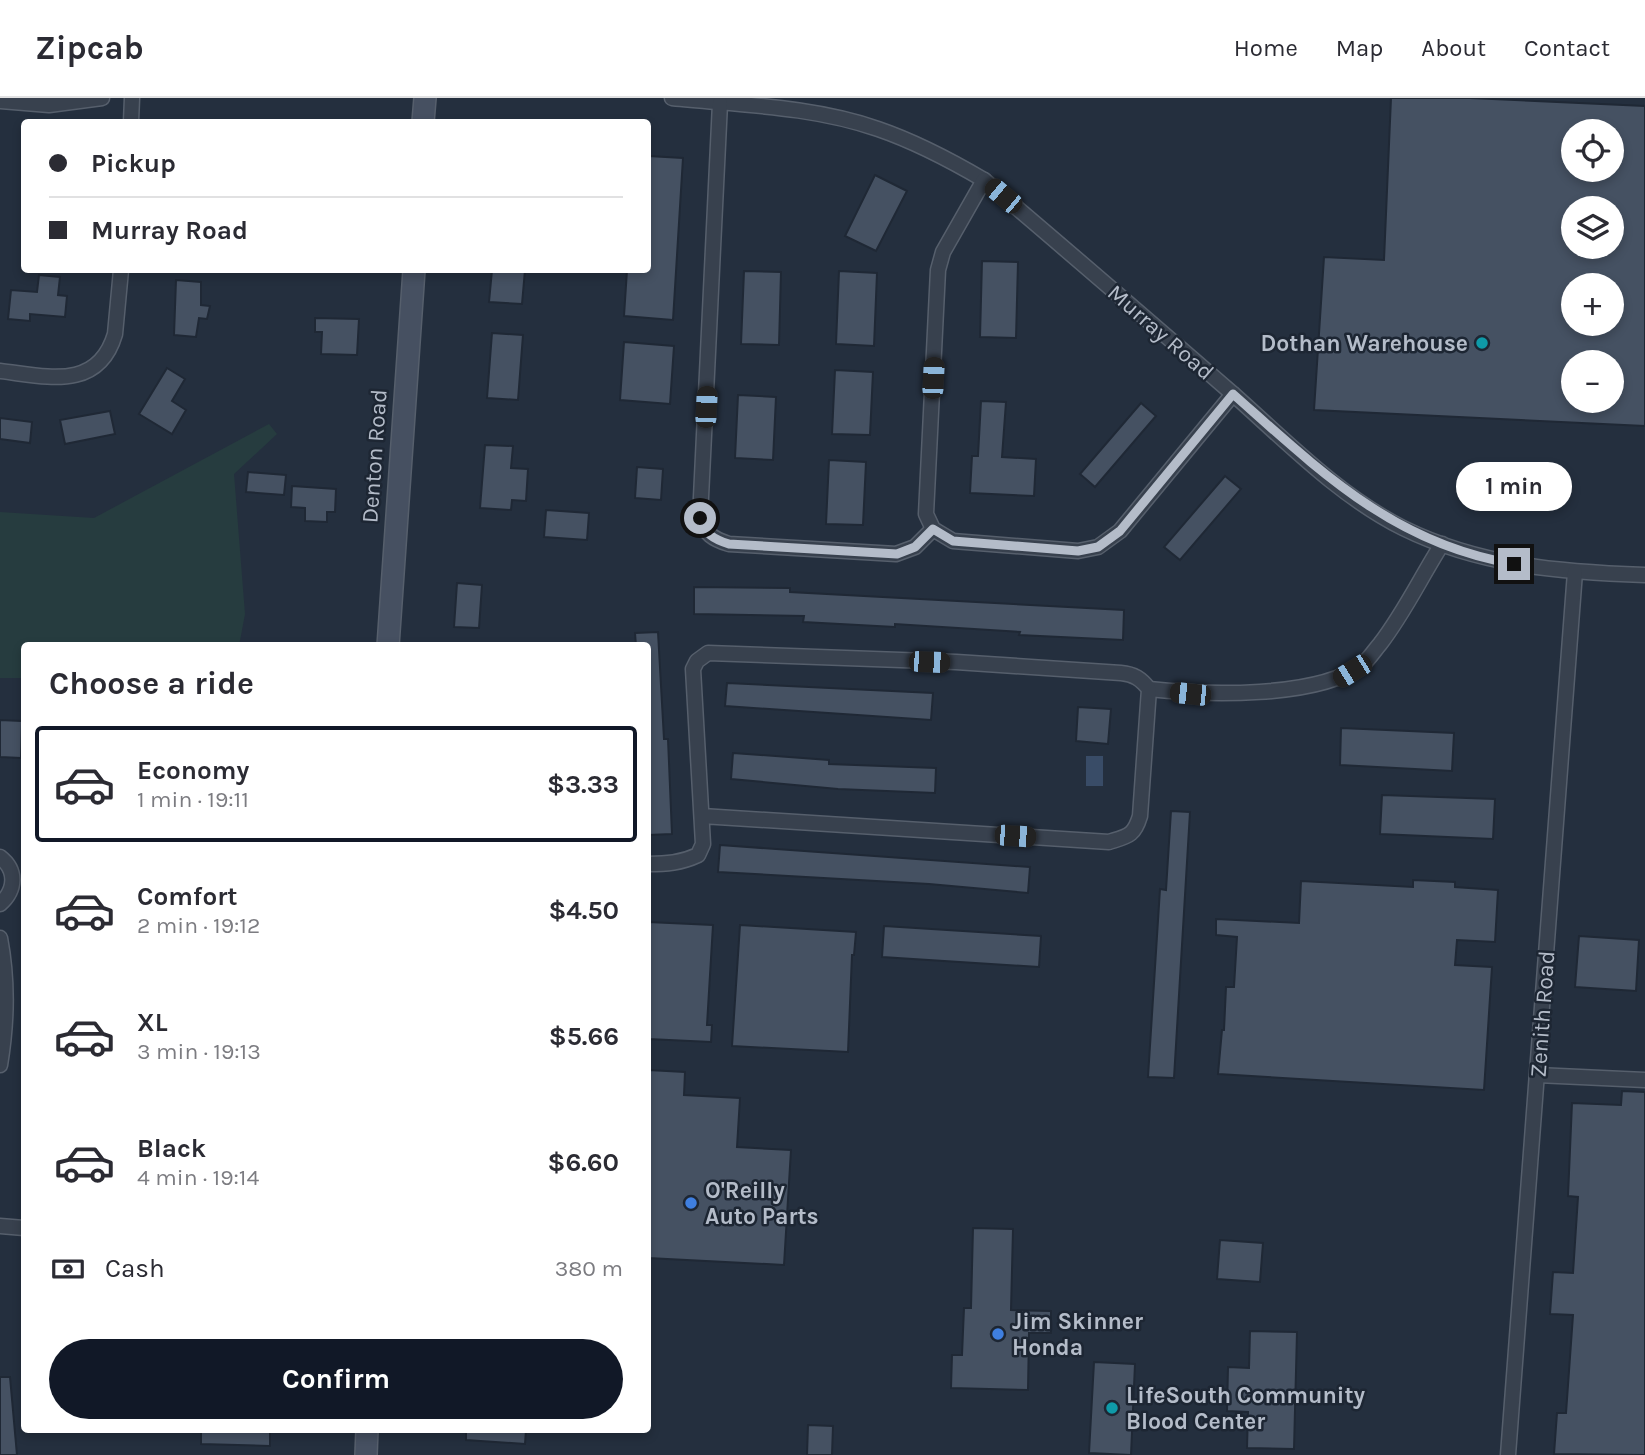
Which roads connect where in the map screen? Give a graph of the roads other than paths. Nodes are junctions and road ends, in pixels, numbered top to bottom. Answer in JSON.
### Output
{"nodes":[{"id":1,"x":102,"y":98,"type":"edge"},
{"id":2,"x":132,"y":98,"type":"edge"},
{"id":3,"x":425,"y":98,"type":"edge"},
{"id":4,"x":671,"y":98,"type":"edge"},
{"id":5,"x":0,"y":101,"type":"edge"},
{"id":6,"x":768,"y":102,"type":"edge"},
{"id":7,"x":720,"y":103,"type":"junction"},
{"id":8,"x":131,"y":119,"type":"edge"},
{"id":9,"x":423,"y":119,"type":"edge"},
{"id":10,"x":984,"y":180,"type":"junction"},
{"id":11,"x":121,"y":273,"type":"edge"},
{"id":12,"x":414,"y":273,"type":"edge"},
{"id":13,"x":0,"y":371,"type":"edge"},
{"id":14,"x":1233,"y":394,"type":"junction"},
{"id":15,"x":933,"y":529,"type":"junction"},
{"id":16,"x":1442,"y":544,"type":"junction"},
{"id":17,"x":1575,"y":572,"type":"junction"},
{"id":18,"x":1645,"y":575,"type":"edge"},
{"id":19,"x":388,"y":642,"type":"edge"},
{"id":20,"x":1149,"y":689,"type":"junction"},
{"id":21,"x":702,"y":816,"type":"junction"},
{"id":22,"x":0,"y":857,"type":"edge"},
{"id":23,"x":651,"y":864,"type":"edge"},
{"id":24,"x":0,"y":904,"type":"edge"},
{"id":25,"x":0,"y":938,"type":"edge"},
{"id":26,"x":0,"y":1065,"type":"edge"},
{"id":27,"x":1537,"y":1075,"type":"junction"},
{"id":28,"x":1645,"y":1080,"type":"edge"},
{"id":29,"x":0,"y":1226,"type":"edge"},
{"id":30,"x":21,"y":1228,"type":"edge"},
{"id":31,"x":367,"y":1433,"type":"edge"},
{"id":32,"x":366,"y":1455,"type":"edge"},
{"id":33,"x":1508,"y":1455,"type":"edge"}],
"edges":[{"from":1,"to":5,"type":"street"},
{"from":2,"to":8,"type":"street"},
{"from":3,"to":9,"type":"street"},
{"from":4,"to":7,"type":"street","name":"Murray Road"},
{"from":6,"to":7,"type":"street","name":"Murray Road"},
{"from":6,"to":10,"type":"street","name":"Murray Road"},
{"from":7,"to":15,"type":"street"},
{"from":10,"to":14,"type":"street","name":"Murray Road"},
{"from":10,"to":15,"type":"street"},
{"from":11,"to":13,"type":"street"},
{"from":12,"to":19,"type":"street","name":"Denton Road"},
{"from":14,"to":15,"type":"street"},
{"from":14,"to":16,"type":"street","name":"Murray Road"},
{"from":16,"to":17,"type":"street","name":"Murray Road"},
{"from":16,"to":20,"type":"street"},
{"from":17,"to":18,"type":"street","name":"Murray Road"},
{"from":17,"to":27,"type":"street","name":"Zenith Road"},
{"from":20,"to":21,"type":"street"},
{"from":20,"to":21,"type":"street"},
{"from":21,"to":23,"type":"street"},
{"from":22,"to":24,"type":"street"},
{"from":25,"to":26,"type":"street"},
{"from":27,"to":28,"type":"street"},
{"from":27,"to":33,"type":"street","name":"Zenith Road"},
{"from":29,"to":30,"type":"street"},
{"from":31,"to":32,"type":"street"}]}
